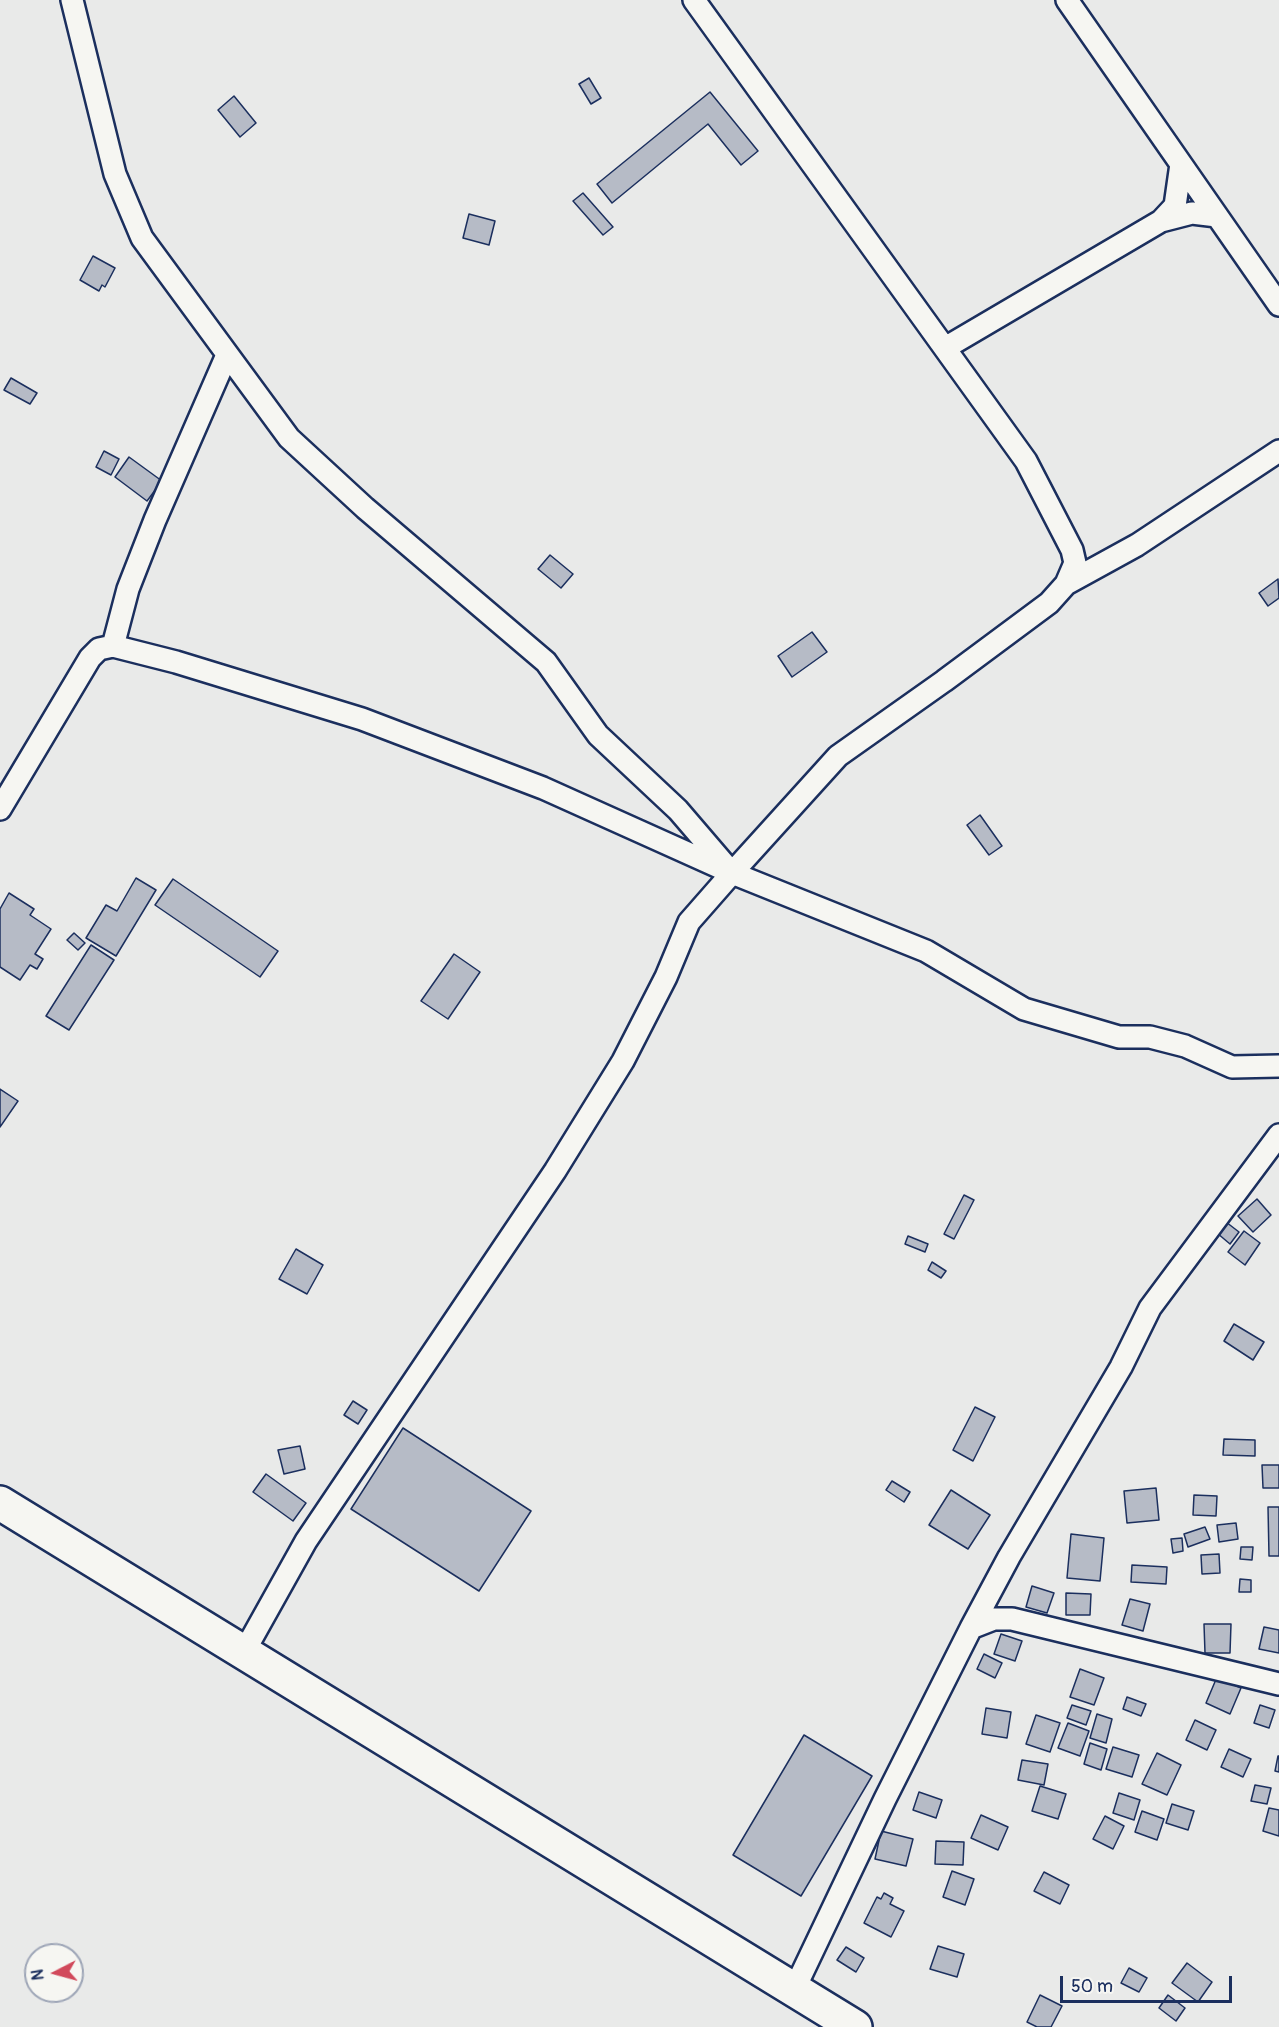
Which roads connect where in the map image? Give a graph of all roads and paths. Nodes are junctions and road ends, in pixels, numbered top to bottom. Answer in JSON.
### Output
{"nodes":[{"id":1,"x":72,"y":0,"type":"edge"},
{"id":2,"x":694,"y":0,"type":"edge"},
{"id":3,"x":1068,"y":0,"type":"edge"},
{"id":4,"x":1181,"y":164,"type":"junction"},
{"id":5,"x":1217,"y":216,"type":"junction"},
{"id":6,"x":1161,"y":221,"type":"junction"},
{"id":7,"x":1279,"y":305,"type":"edge"},
{"id":8,"x":945,"y":348,"type":"junction"},
{"id":9,"x":227,"y":355,"type":"junction"},
{"id":10,"x":1279,"y":451,"type":"edge"},
{"id":11,"x":1066,"y":584,"type":"junction"},
{"id":12,"x":113,"y":646,"type":"junction"},
{"id":13,"x":0,"y":809,"type":"edge"},
{"id":14,"x":732,"y":873,"type":"junction"},
{"id":15,"x":1279,"y":1066,"type":"edge"},
{"id":16,"x":1279,"y":1135,"type":"edge"},
{"id":17,"x":0,"y":1503,"type":"edge"},
{"id":18,"x":970,"y":1628,"type":"junction"},
{"id":19,"x":244,"y":1652,"type":"junction"},
{"id":20,"x":1279,"y":1684,"type":"edge"},
{"id":21,"x":794,"y":1990,"type":"junction"},
{"id":22,"x":855,"y":2027,"type":"edge"}],
"edges":[{"from":1,"to":9,"type":"street"},
{"from":2,"to":8,"type":"street"},
{"from":3,"to":4,"type":"street"},
{"from":4,"to":5,"type":"street"},
{"from":4,"to":6,"type":"street"},
{"from":5,"to":6,"type":"street"},
{"from":5,"to":7,"type":"street"},
{"from":6,"to":8,"type":"street"},
{"from":8,"to":11,"type":"street"},
{"from":9,"to":12,"type":"street"},
{"from":9,"to":14,"type":"street"},
{"from":10,"to":11,"type":"street"},
{"from":11,"to":14,"type":"street"},
{"from":12,"to":13,"type":"street"},
{"from":12,"to":14,"type":"street"},
{"from":14,"to":15,"type":"street"},
{"from":14,"to":19,"type":"street"},
{"from":16,"to":18,"type":"street"},
{"from":17,"to":19,"type":"highway"},
{"from":18,"to":20,"type":"street"},
{"from":18,"to":21,"type":"street"},
{"from":19,"to":21,"type":"highway"},
{"from":21,"to":22,"type":"highway"}]}
